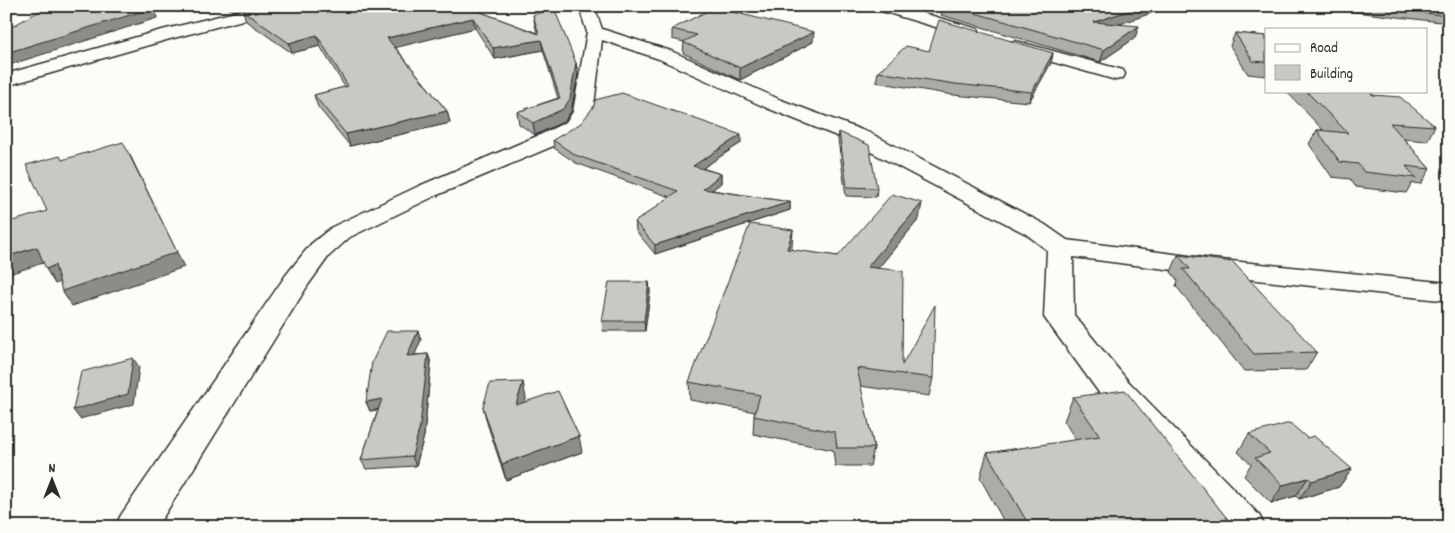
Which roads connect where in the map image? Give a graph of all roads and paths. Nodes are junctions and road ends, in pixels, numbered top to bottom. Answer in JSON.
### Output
{"nodes":[{"id":1,"x":280,"y":6,"type":"edge"},
{"id":2,"x":880,"y":6,"type":"edge"},
{"id":3,"x":586,"y":7,"type":"edge"},
{"id":4,"x":595,"y":32,"type":"junction"},
{"id":5,"x":985,"y":37,"type":"edge"},
{"id":6,"x":1004,"y":42,"type":"edge"},
{"id":7,"x":1116,"y":74,"type":"dead end"},
{"id":8,"x":6,"y":80,"type":"edge"},
{"id":9,"x":1060,"y":247,"type":"junction"},
{"id":10,"x":1449,"y":292,"type":"edge"},
{"id":11,"x":135,"y":527,"type":"edge"},
{"id":12,"x":1245,"y":527,"type":"edge"}],
"edges":[{"from":1,"to":8,"type":"street"},
{"from":2,"to":5,"type":"street"},
{"from":3,"to":4,"type":"street"},
{"from":4,"to":9,"type":"street"},
{"from":4,"to":11,"type":"street"},
{"from":6,"to":7,"type":"street"},
{"from":9,"to":10,"type":"street"},
{"from":9,"to":12,"type":"street"}]}
